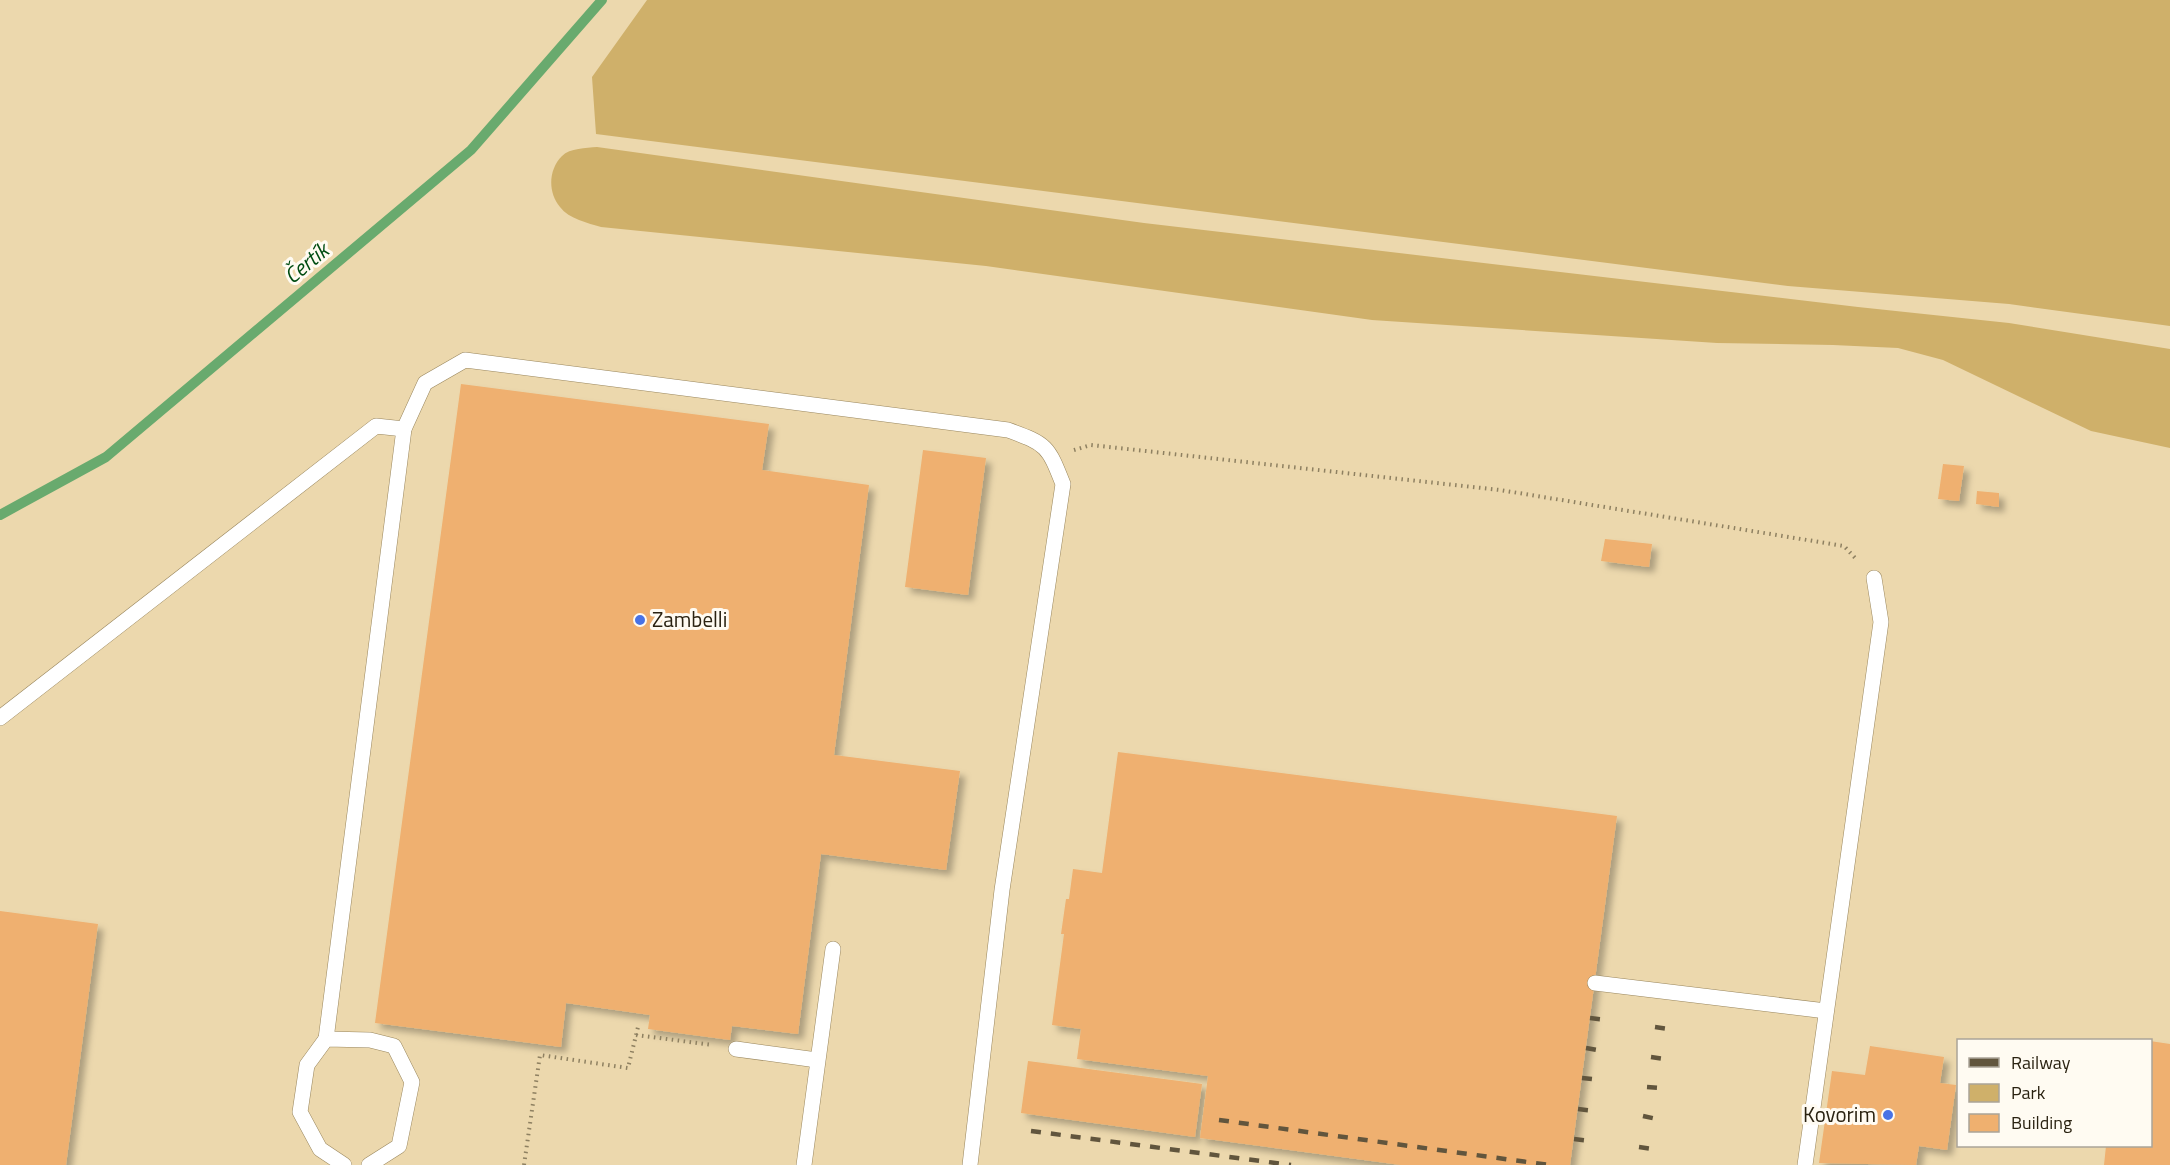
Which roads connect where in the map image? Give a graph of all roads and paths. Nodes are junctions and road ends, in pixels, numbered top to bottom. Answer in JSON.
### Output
{"nodes":[{"id":1,"x":404,"y":429,"type":"junction"},
{"id":2,"x":1052,"y":457,"type":"junction"},
{"id":3,"x":1875,"y":578,"type":"joint"},
{"id":4,"x":0,"y":718,"type":"edge"},
{"id":5,"x":834,"y":949,"type":"dead end"},
{"id":6,"x":1595,"y":983,"type":"dead end"},
{"id":7,"x":1826,"y":1011,"type":"junction"},
{"id":8,"x":638,"y":1027,"type":"dead end"},
{"id":9,"x":636,"y":1035,"type":"junction"},
{"id":10,"x":326,"y":1039,"type":"junction"},
{"id":11,"x":736,"y":1048,"type":"joint"},
{"id":12,"x":817,"y":1060,"type":"junction"},
{"id":13,"x":344,"y":1165,"type":"edge"},
{"id":14,"x":369,"y":1165,"type":"edge"},
{"id":15,"x":524,"y":1165,"type":"edge"},
{"id":16,"x":804,"y":1165,"type":"edge"},
{"id":17,"x":970,"y":1165,"type":"edge"},
{"id":18,"x":1805,"y":1165,"type":"edge"}],
"edges":[{"from":1,"to":2,"type":"lane"},
{"from":1,"to":4,"type":"lane"},
{"from":1,"to":10,"type":"lane"},
{"from":2,"to":3,"type":"path"},
{"from":2,"to":17,"type":"lane"},
{"from":3,"to":7,"type":"lane"},
{"from":5,"to":12,"type":"lane"},
{"from":6,"to":7,"type":"lane"},
{"from":7,"to":18,"type":"lane"},
{"from":8,"to":9,"type":"path"},
{"from":9,"to":11,"type":"path"},
{"from":9,"to":15,"type":"path"},
{"from":10,"to":13,"type":"lane"},
{"from":10,"to":14,"type":"lane"},
{"from":11,"to":12,"type":"lane"},
{"from":12,"to":16,"type":"lane"}]}
